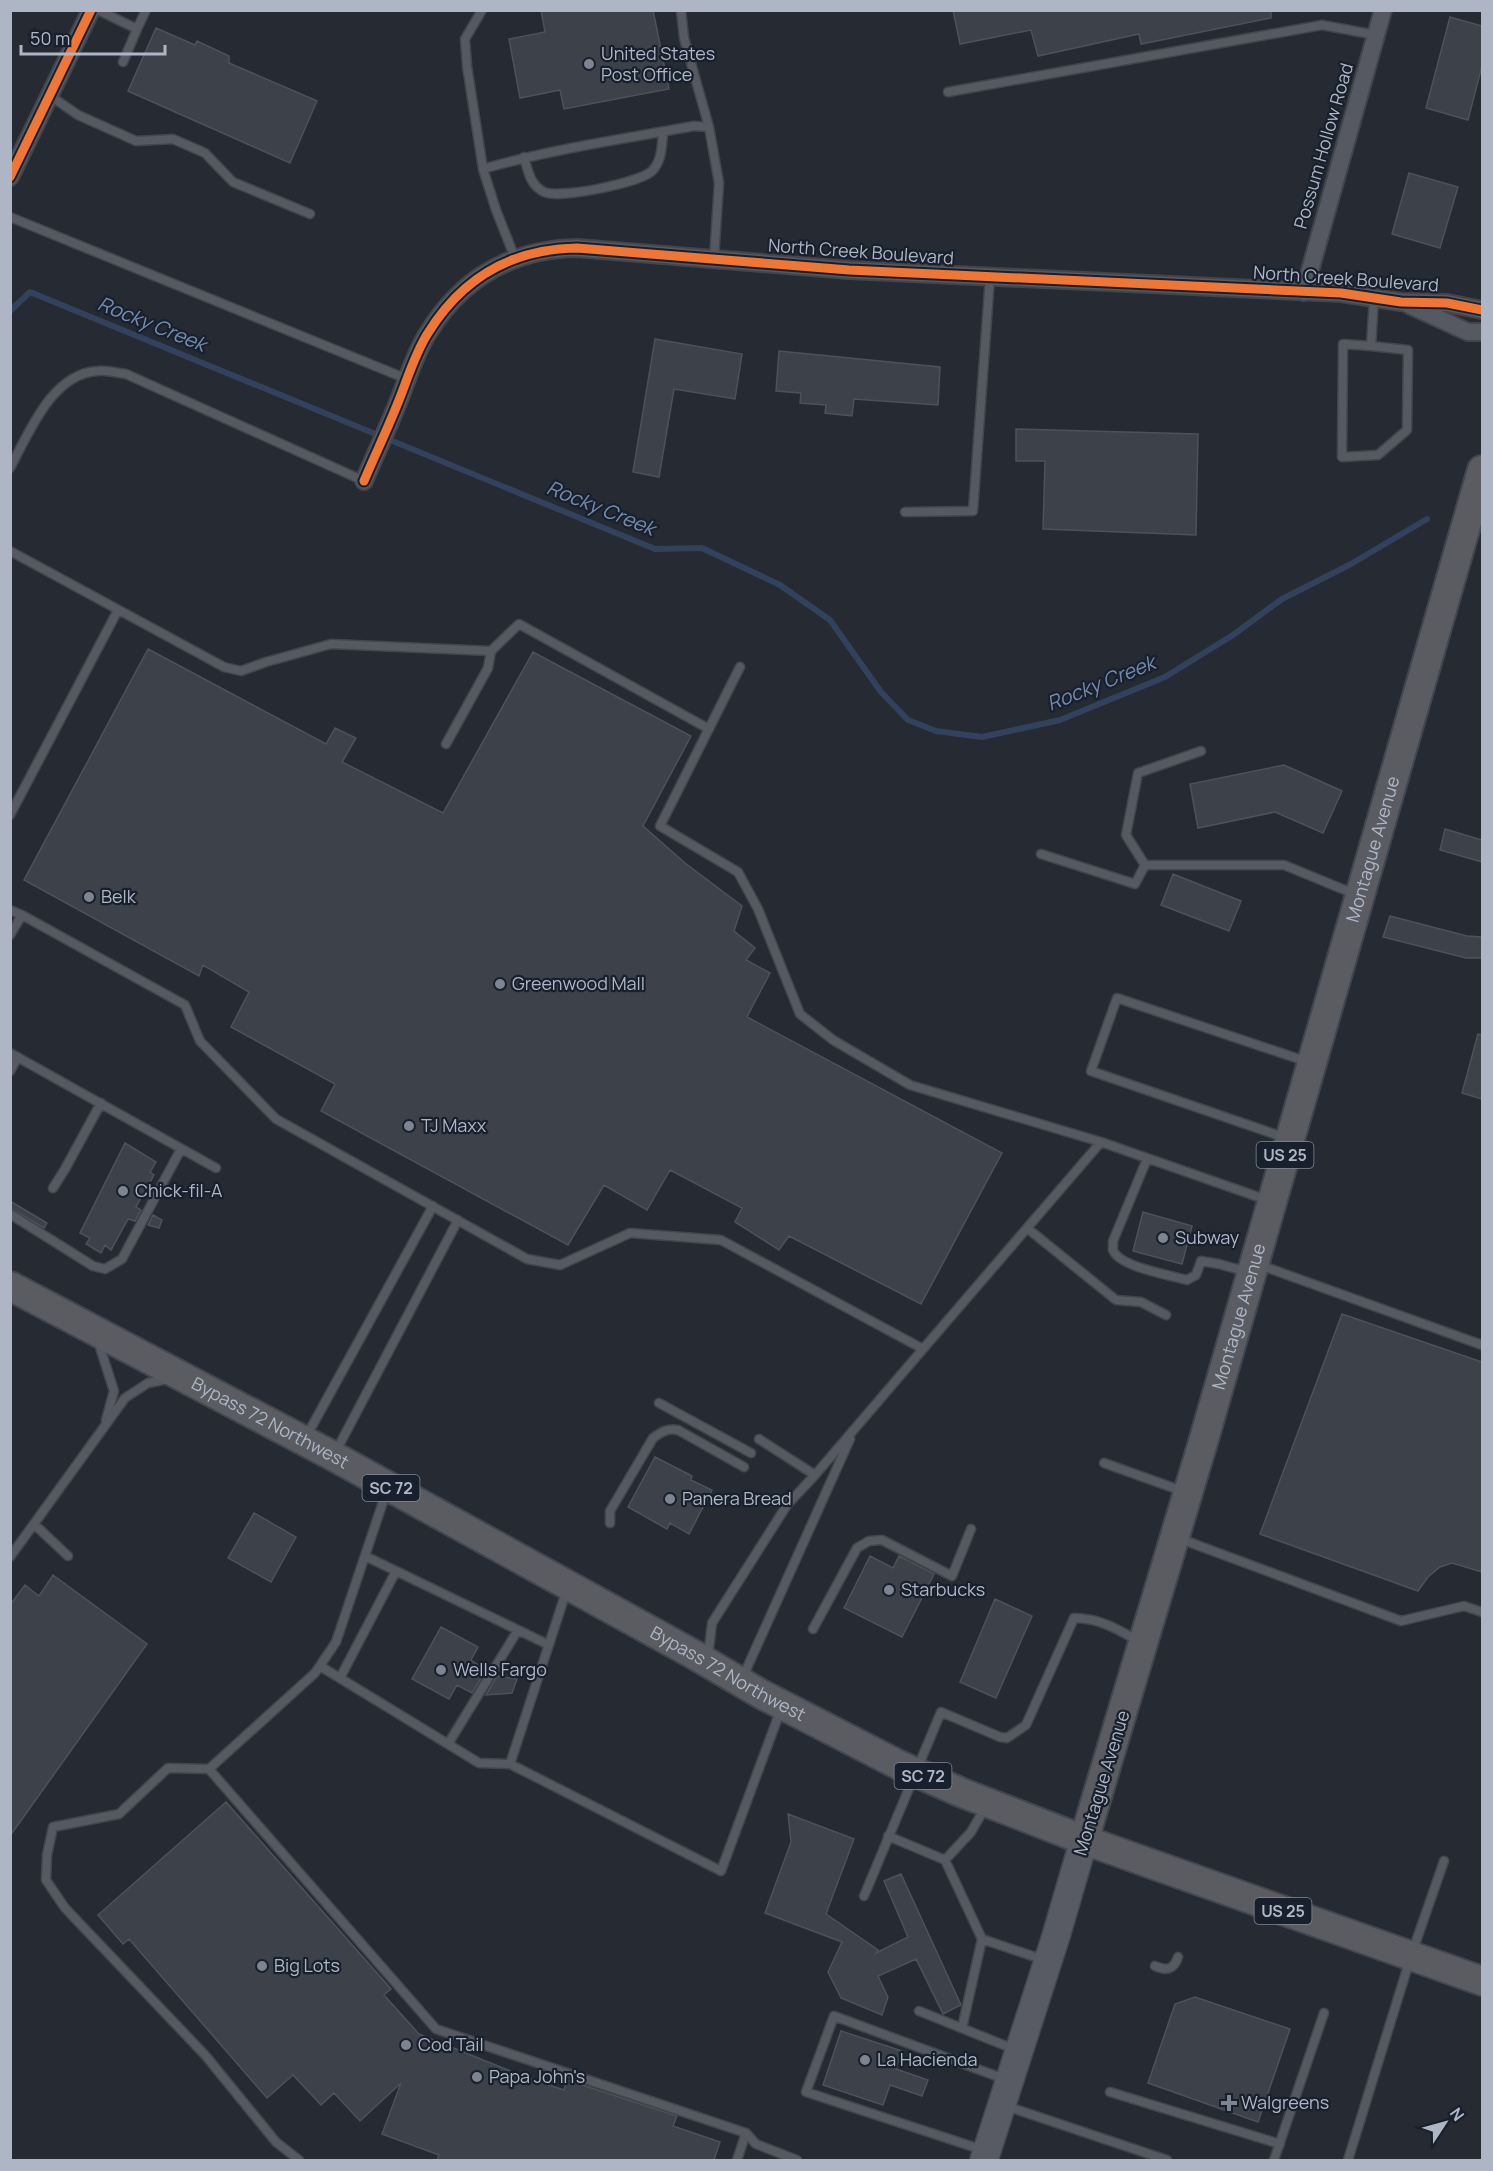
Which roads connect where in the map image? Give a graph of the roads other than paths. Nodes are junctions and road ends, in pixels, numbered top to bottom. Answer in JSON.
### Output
{"nodes":[{"id":1,"x":91,"y":10,"type":"edge"},
{"id":2,"x":98,"y":10,"type":"edge"},
{"id":3,"x":146,"y":10,"type":"edge"},
{"id":4,"x":482,"y":10,"type":"edge"},
{"id":5,"x":681,"y":10,"type":"edge"},
{"id":6,"x":1383,"y":10,"type":"edge"},
{"id":7,"x":137,"y":29,"type":"junction"},
{"id":8,"x":1376,"y":35,"type":"junction"},
{"id":9,"x":123,"y":62,"type":"dead end"},
{"id":10,"x":948,"y":92,"type":"dead end"},
{"id":11,"x":49,"y":96,"type":"junction"},
{"id":12,"x":709,"y":127,"type":"junction"},
{"id":13,"x":663,"y":132,"type":"junction"},
{"id":14,"x":524,"y":157,"type":"junction"},
{"id":15,"x":483,"y":169,"type":"junction"},
{"id":16,"x":10,"y":177,"type":"edge"},
{"id":17,"x":310,"y":214,"type":"dead end"},
{"id":18,"x":10,"y":217,"type":"edge"},
{"id":19,"x":515,"y":258,"type":"junction"},
{"id":20,"x":714,"y":259,"type":"junction"},
{"id":21,"x":990,"y":277,"type":"junction"},
{"id":22,"x":1304,"y":292,"type":"junction"},
{"id":23,"x":1374,"y":298,"type":"junction"},
{"id":24,"x":1401,"y":302,"type":"junction"},
{"id":25,"x":1482,"y":310,"type":"edge"},
{"id":26,"x":1482,"y":332,"type":"edge"},
{"id":27,"x":1371,"y":346,"type":"junction"},
{"id":28,"x":407,"y":379,"type":"junction"},
{"id":29,"x":10,"y":468,"type":"edge"},
{"id":30,"x":1482,"y":470,"type":"edge"},
{"id":31,"x":364,"y":481,"type":"joint"},
{"id":32,"x":905,"y":512,"type":"dead end"},
{"id":33,"x":10,"y":551,"type":"edge"},
{"id":34,"x":118,"y":610,"type":"junction"},
{"id":35,"x":491,"y":651,"type":"junction"},
{"id":36,"x":740,"y":667,"type":"dead end"},
{"id":37,"x":709,"y":729,"type":"junction"},
{"id":38,"x":446,"y":744,"type":"dead end"},
{"id":39,"x":1200,"y":751,"type":"dead end"},
{"id":40,"x":10,"y":814,"type":"edge"},
{"id":41,"x":1041,"y":854,"type":"dead end"},
{"id":42,"x":1145,"y":865,"type":"junction"},
{"id":43,"x":1360,"y":896,"type":"junction"},
{"id":44,"x":10,"y":909,"type":"edge"},
{"id":45,"x":22,"y":915,"type":"junction"},
{"id":46,"x":10,"y":935,"type":"edge"},
{"id":47,"x":14,"y":1055,"type":"edge"},
{"id":48,"x":1311,"y":1063,"type":"junction"},
{"id":49,"x":10,"y":1071,"type":"edge"},
{"id":50,"x":101,"y":1103,"type":"junction"},
{"id":51,"x":1289,"y":1140,"type":"junction"},
{"id":52,"x":1101,"y":1142,"type":"junction"},
{"id":53,"x":181,"y":1149,"type":"junction"},
{"id":54,"x":1147,"y":1159,"type":"junction"},
{"id":55,"x":216,"y":1168,"type":"dead end"},
{"id":56,"x":53,"y":1188,"type":"dead end"},
{"id":57,"x":1272,"y":1202,"type":"junction"},
{"id":58,"x":433,"y":1206,"type":"junction"},
{"id":59,"x":10,"y":1214,"type":"edge"},
{"id":60,"x":458,"y":1220,"type":"junction"},
{"id":61,"x":1027,"y":1228,"type":"junction"},
{"id":62,"x":1253,"y":1268,"type":"junction"},
{"id":63,"x":10,"y":1286,"type":"edge"},
{"id":64,"x":1166,"y":1315,"type":"dead end"},
{"id":65,"x":94,"y":1329,"type":"junction"},
{"id":66,"x":1482,"y":1345,"type":"edge"},
{"id":67,"x":923,"y":1349,"type":"junction"},
{"id":68,"x":184,"y":1376,"type":"junction"},
{"id":69,"x":659,"y":1403,"type":"dead end"},
{"id":70,"x":104,"y":1426,"type":"junction"},
{"id":71,"x":854,"y":1430,"type":"junction"},
{"id":72,"x":759,"y":1438,"type":"dead end"},
{"id":73,"x":304,"y":1440,"type":"junction"},
{"id":74,"x":751,"y":1453,"type":"dead end"},
{"id":75,"x":333,"y":1456,"type":"junction"},
{"id":76,"x":1104,"y":1463,"type":"dead end"},
{"id":77,"x":744,"y":1467,"type":"dead end"},
{"id":78,"x":815,"y":1475,"type":"junction"},
{"id":79,"x":388,"y":1486,"type":"junction"},
{"id":80,"x":1188,"y":1493,"type":"junction"},
{"id":81,"x":610,"y":1523,"type":"dead end"},
{"id":82,"x":34,"y":1524,"type":"junction"},
{"id":83,"x":971,"y":1529,"type":"dead end"},
{"id":84,"x":1175,"y":1536,"type":"junction"},
{"id":85,"x":68,"y":1556,"type":"dead end"},
{"id":86,"x":365,"y":1556,"type":"junction"},
{"id":87,"x":10,"y":1557,"type":"edge"},
{"id":88,"x":396,"y":1571,"type":"junction"},
{"id":89,"x":568,"y":1586,"type":"junction"},
{"id":90,"x":1482,"y":1612,"type":"edge"},
{"id":91,"x":813,"y":1629,"type":"dead end"},
{"id":92,"x":518,"y":1630,"type":"junction"},
{"id":93,"x":1143,"y":1644,"type":"junction"},
{"id":94,"x":549,"y":1645,"type":"junction"},
{"id":95,"x":707,"y":1663,"type":"junction"},
{"id":96,"x":320,"y":1666,"type":"junction"},
{"id":97,"x":340,"y":1678,"type":"junction"},
{"id":98,"x":741,"y":1683,"type":"junction"},
{"id":99,"x":783,"y":1706,"type":"junction"},
{"id":100,"x":447,"y":1744,"type":"junction"},
{"id":101,"x":510,"y":1764,"type":"junction"},
{"id":102,"x":209,"y":1770,"type":"junction"},
{"id":103,"x":915,"y":1772,"type":"junction"},
{"id":104,"x":987,"y":1803,"type":"junction"},
{"id":105,"x":888,"y":1836,"type":"junction"},
{"id":106,"x":1084,"y":1840,"type":"junction"},
{"id":107,"x":945,"y":1860,"type":"junction"},
{"id":108,"x":1444,"y":1861,"type":"dead end"},
{"id":109,"x":864,"y":1896,"type":"dead end"},
{"id":110,"x":982,"y":1939,"type":"junction"},
{"id":111,"x":1411,"y":1956,"type":"junction"},
{"id":112,"x":1178,"y":1957,"type":"dead end"},
{"id":113,"x":1048,"y":1961,"type":"junction"},
{"id":114,"x":1155,"y":1966,"type":"dead end"},
{"id":115,"x":1482,"y":1982,"type":"edge"},
{"id":116,"x":919,"y":2011,"type":"dead end"},
{"id":117,"x":1324,"y":2013,"type":"dead end"},
{"id":118,"x":962,"y":2028,"type":"junction"},
{"id":119,"x":1019,"y":2052,"type":"junction"},
{"id":120,"x":1110,"y":2092,"type":"dead end"},
{"id":121,"x":1006,"y":2093,"type":"junction"},
{"id":122,"x":746,"y":2133,"type":"junction"},
{"id":123,"x":1280,"y":2144,"type":"junction"},
{"id":124,"x":986,"y":2156,"type":"edge"},
{"id":125,"x":300,"y":2160,"type":"edge"},
{"id":126,"x":737,"y":2160,"type":"edge"},
{"id":127,"x":797,"y":2160,"type":"edge"},
{"id":128,"x":1167,"y":2160,"type":"edge"},
{"id":129,"x":1274,"y":2160,"type":"edge"},
{"id":130,"x":1348,"y":2160,"type":"edge"}],
"edges":[{"from":1,"to":11,"type":"street"},
{"from":2,"to":7,"type":"lane"},
{"from":3,"to":7,"type":"lane"},
{"from":4,"to":15,"type":"lane"},
{"from":5,"to":12,"type":"lane"},
{"from":6,"to":8,"type":"street","name":"Possum Hollow Road"},
{"from":7,"to":9,"type":"lane"},
{"from":8,"to":10,"type":"lane"},
{"from":8,"to":22,"type":"street","name":"Possum Hollow Road"},
{"from":11,"to":16,"type":"street"},
{"from":11,"to":17,"type":"lane"},
{"from":12,"to":13,"type":"lane"},
{"from":12,"to":20,"type":"lane"},
{"from":13,"to":14,"type":"lane"},
{"from":13,"to":14,"type":"lane"},
{"from":14,"to":15,"type":"lane"},
{"from":15,"to":19,"type":"lane"},
{"from":18,"to":28,"type":"lane"},
{"from":19,"to":20,"type":"street","name":"North Creek Boulevard"},
{"from":19,"to":28,"type":"street","name":"North Creek Boulevard"},
{"from":20,"to":21,"type":"street","name":"North Creek Boulevard"},
{"from":21,"to":22,"type":"street","name":"North Creek Boulevard"},
{"from":21,"to":32,"type":"lane"},
{"from":22,"to":23,"type":"street","name":"North Creek Boulevard"},
{"from":23,"to":24,"type":"street","name":"North Creek Boulevard"},
{"from":23,"to":27,"type":"lane"},
{"from":24,"to":25,"type":"street","name":"North Creek Boulevard"},
{"from":24,"to":26,"type":"street","name":"North Creek Boulevard"},
{"from":27,"to":27,"type":"lane"},
{"from":28,"to":31,"type":"street","name":"North Creek Boulevard"},
{"from":29,"to":31,"type":"lane"},
{"from":30,"to":43,"type":"highway","name":"Montague Avenue","number":"US 25"},
{"from":33,"to":34,"type":"lane"},
{"from":34,"to":35,"type":"lane"},
{"from":34,"to":40,"type":"lane"},
{"from":35,"to":37,"type":"lane"},
{"from":35,"to":38,"type":"lane"},
{"from":36,"to":37,"type":"lane"},
{"from":37,"to":52,"type":"lane"},
{"from":39,"to":42,"type":"lane"},
{"from":41,"to":42,"type":"lane"},
{"from":42,"to":43,"type":"lane"},
{"from":43,"to":48,"type":"highway","name":"Montague Avenue","number":"US 25"},
{"from":44,"to":45,"type":"lane"},
{"from":45,"to":46,"type":"lane"},
{"from":45,"to":58,"type":"lane"},
{"from":47,"to":49,"type":"lane"},
{"from":47,"to":50,"type":"lane"},
{"from":48,"to":51,"type":"highway","name":"Montague Avenue","number":"US 25"},
{"from":48,"to":51,"type":"lane"},
{"from":50,"to":53,"type":"lane"},
{"from":50,"to":56,"type":"lane"},
{"from":51,"to":57,"type":"highway","name":"Montague Avenue","number":"US 25"},
{"from":52,"to":54,"type":"lane"},
{"from":52,"to":61,"type":"lane"},
{"from":53,"to":55,"type":"lane"},
{"from":53,"to":59,"type":"lane"},
{"from":54,"to":57,"type":"lane"},
{"from":54,"to":62,"type":"lane"},
{"from":57,"to":62,"type":"highway","name":"Montague Avenue","number":"US 25"},
{"from":58,"to":60,"type":"lane"},
{"from":58,"to":73,"type":"lane"},
{"from":60,"to":67,"type":"lane"},
{"from":60,"to":75,"type":"lane"},
{"from":61,"to":64,"type":"lane"},
{"from":61,"to":67,"type":"lane"},
{"from":62,"to":66,"type":"lane"},
{"from":62,"to":80,"type":"highway","name":"Montague Avenue","number":"US 25"},
{"from":63,"to":65,"type":"highway","name":"Bypass 72 Northwest","number":"SC 72"},
{"from":65,"to":68,"type":"highway","name":"Bypass 72 Northwest","number":"SC 72"},
{"from":65,"to":70,"type":"lane"},
{"from":67,"to":71,"type":"lane"},
{"from":68,"to":70,"type":"lane"},
{"from":68,"to":73,"type":"highway","name":"Bypass 72 Northwest","number":"SC 72"},
{"from":69,"to":74,"type":"lane"},
{"from":70,"to":82,"type":"lane"},
{"from":71,"to":78,"type":"lane"},
{"from":71,"to":98,"type":"lane"},
{"from":72,"to":78,"type":"lane"},
{"from":73,"to":75,"type":"highway","name":"Bypass 72 Northwest","number":"SC 72"},
{"from":75,"to":79,"type":"highway","name":"Bypass 72 Northwest","number":"SC 72"},
{"from":76,"to":80,"type":"lane"},
{"from":77,"to":81,"type":"lane"},
{"from":78,"to":95,"type":"lane"},
{"from":79,"to":86,"type":"lane"},
{"from":79,"to":89,"type":"highway","name":"Bypass 72 Northwest","number":"SC 72"},
{"from":80,"to":84,"type":"highway","name":"Montague Avenue","number":"US 25"},
{"from":82,"to":85,"type":"lane"},
{"from":82,"to":87,"type":"lane"},
{"from":83,"to":91,"type":"lane"},
{"from":84,"to":90,"type":"lane"},
{"from":84,"to":93,"type":"highway","name":"Montague Avenue","number":"US 25"},
{"from":86,"to":88,"type":"lane"},
{"from":86,"to":96,"type":"lane"},
{"from":88,"to":92,"type":"lane"},
{"from":88,"to":97,"type":"lane"},
{"from":89,"to":94,"type":"lane"},
{"from":89,"to":95,"type":"highway","name":"Bypass 72 Northwest","number":"SC 72"},
{"from":92,"to":94,"type":"lane"},
{"from":92,"to":100,"type":"lane"},
{"from":93,"to":103,"type":"lane"},
{"from":93,"to":106,"type":"highway","name":"Montague Avenue","number":"US 25"},
{"from":94,"to":101,"type":"lane"},
{"from":95,"to":98,"type":"highway","name":"Bypass 72 Northwest","number":"SC 72"},
{"from":96,"to":97,"type":"lane"},
{"from":96,"to":102,"type":"lane"},
{"from":97,"to":100,"type":"lane"},
{"from":98,"to":99,"type":"highway","name":"Bypass 72 Northwest","number":"SC 72"},
{"from":99,"to":101,"type":"lane"},
{"from":99,"to":103,"type":"highway","name":"Bypass 72 Northwest","number":"SC 72"},
{"from":100,"to":101,"type":"lane"},
{"from":102,"to":122,"type":"lane"},
{"from":102,"to":125,"type":"lane"},
{"from":103,"to":104,"type":"highway","name":"Bypass 72 Northwest","number":"SC 72"},
{"from":103,"to":105,"type":"lane"},
{"from":104,"to":106,"type":"highway","name":"Bypass 72 Northwest","number":"SC 72"},
{"from":104,"to":107,"type":"lane"},
{"from":105,"to":107,"type":"lane"},
{"from":105,"to":109,"type":"lane"},
{"from":106,"to":111,"type":"highway","name":"Bypass 72 Northwest","number":"US 25"},
{"from":106,"to":113,"type":"main road","name":"Montague Avenue"},
{"from":107,"to":110,"type":"lane"},
{"from":108,"to":111,"type":"lane"},
{"from":110,"to":113,"type":"lane"},
{"from":110,"to":118,"type":"lane"},
{"from":111,"to":115,"type":"highway","name":"Bypass 72 Northwest","number":"US 25"},
{"from":111,"to":130,"type":"lane"},
{"from":112,"to":114,"type":"lane"},
{"from":113,"to":119,"type":"main road","name":"Montague Avenue"},
{"from":116,"to":118,"type":"lane"},
{"from":117,"to":123,"type":"lane"},
{"from":118,"to":119,"type":"lane"},
{"from":119,"to":121,"type":"main road","name":"Montague Avenue"},
{"from":120,"to":123,"type":"lane"},
{"from":121,"to":124,"type":"main road","name":"Montague Avenue"},
{"from":121,"to":124,"type":"lane"},
{"from":121,"to":128,"type":"lane"},
{"from":122,"to":126,"type":"lane"},
{"from":122,"to":127,"type":"lane"},
{"from":123,"to":129,"type":"lane"}]}
